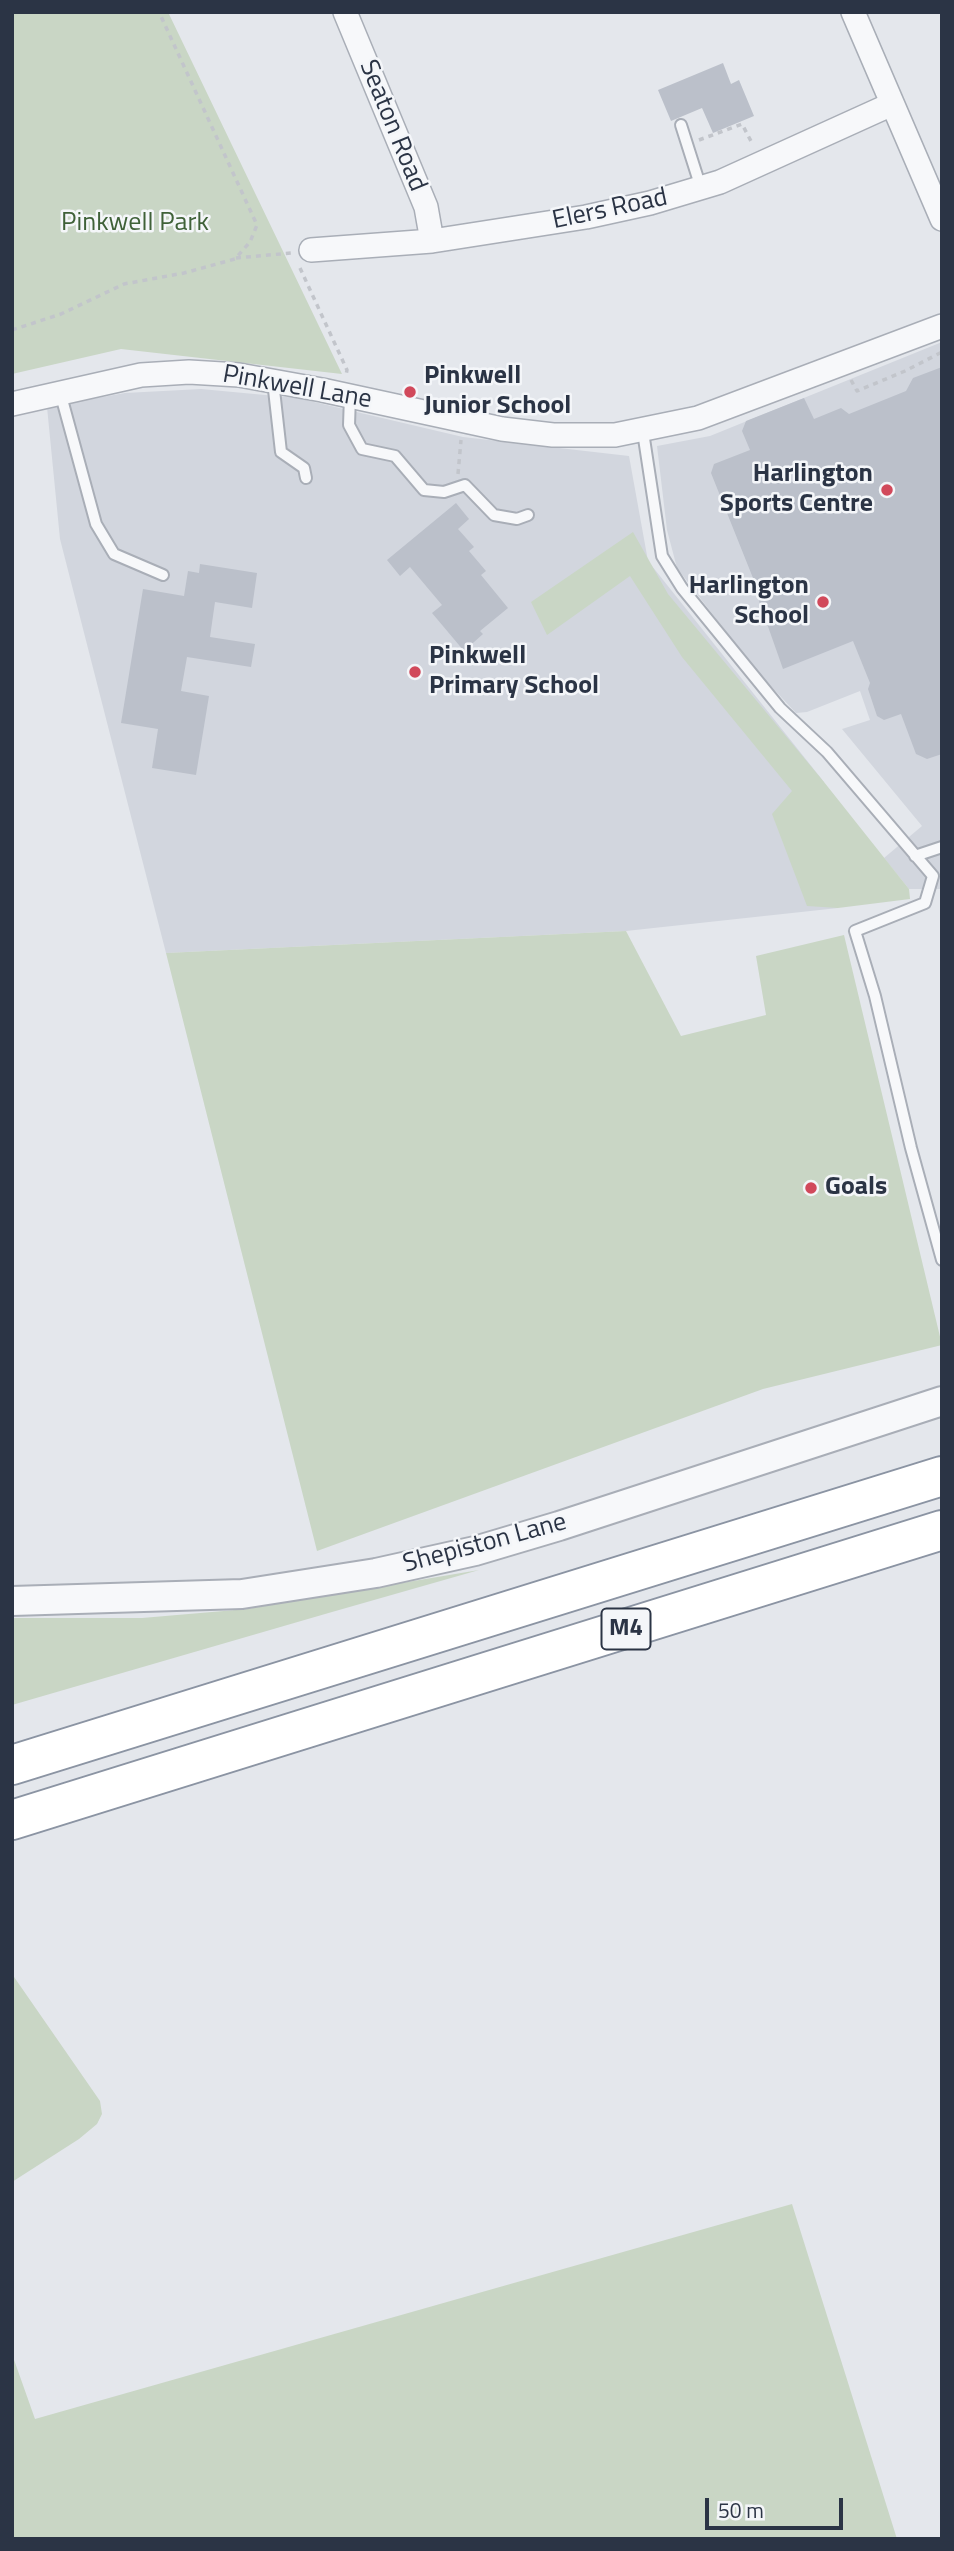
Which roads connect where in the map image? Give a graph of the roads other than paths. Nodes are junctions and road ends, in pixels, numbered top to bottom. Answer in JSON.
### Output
{"nodes":[{"id":1,"x":345,"y":12,"type":"edge"},
{"id":2,"x":853,"y":12,"type":"edge"},
{"id":3,"x":892,"y":104,"type":"junction"},
{"id":4,"x":681,"y":125,"type":"dead end"},
{"id":5,"x":933,"y":174,"type":"edge"},
{"id":6,"x":701,"y":188,"type":"junction"},
{"id":7,"x":942,"y":219,"type":"edge"},
{"id":8,"x":432,"y":241,"type":"junction"},
{"id":9,"x":304,"y":251,"type":"road end"},
{"id":10,"x":942,"y":326,"type":"edge"},
{"id":11,"x":273,"y":381,"type":"junction"},
{"id":12,"x":60,"y":391,"type":"junction"},
{"id":13,"x":345,"y":395,"type":"junction"},
{"id":14,"x":12,"y":404,"type":"edge"},
{"id":15,"x":643,"y":432,"type":"junction"},
{"id":16,"x":306,"y":478,"type":"dead end"},
{"id":17,"x":528,"y":514,"type":"dead end"},
{"id":18,"x":163,"y":575,"type":"dead end"},
{"id":19,"x":942,"y":847,"type":"edge"},
{"id":20,"x":915,"y":856,"type":"junction"},
{"id":21,"x":937,"y":876,"type":"edge"},
{"id":22,"x":942,"y":1260,"type":"edge"},
{"id":23,"x":942,"y":1401,"type":"edge"},
{"id":24,"x":942,"y":1476,"type":"edge"},
{"id":25,"x":942,"y":1530,"type":"edge"},
{"id":26,"x":12,"y":1601,"type":"edge"},
{"id":27,"x":12,"y":1765,"type":"edge"},
{"id":28,"x":12,"y":1820,"type":"edge"}],
"edges":[{"from":1,"to":8,"type":"street","name":"Seaton Road"},
{"from":2,"to":3,"type":"street"},
{"from":3,"to":5,"type":"street"},
{"from":3,"to":6,"type":"street","name":"Elers Road"},
{"from":4,"to":6,"type":"lane"},
{"from":5,"to":7,"type":"street"},
{"from":6,"to":8,"type":"street","name":"Elers Road"},
{"from":8,"to":9,"type":"street","name":"Elers Road"},
{"from":10,"to":15,"type":"street","name":"Pinkwell Lane"},
{"from":11,"to":12,"type":"street","name":"Pinkwell Lane"},
{"from":11,"to":13,"type":"street","name":"Pinkwell Lane"},
{"from":11,"to":16,"type":"lane"},
{"from":12,"to":14,"type":"street","name":"Pinkwell Lane"},
{"from":12,"to":18,"type":"lane"},
{"from":13,"to":15,"type":"street","name":"Pinkwell Lane"},
{"from":13,"to":17,"type":"lane"},
{"from":15,"to":20,"type":"lane"},
{"from":19,"to":20,"type":"lane"},
{"from":20,"to":21,"type":"lane"},
{"from":21,"to":22,"type":"lane"},
{"from":23,"to":26,"type":"street","name":"Shepiston Lane"},
{"from":24,"to":27,"type":"highway","number":"M4"},
{"from":25,"to":28,"type":"highway","number":"M4"}]}
